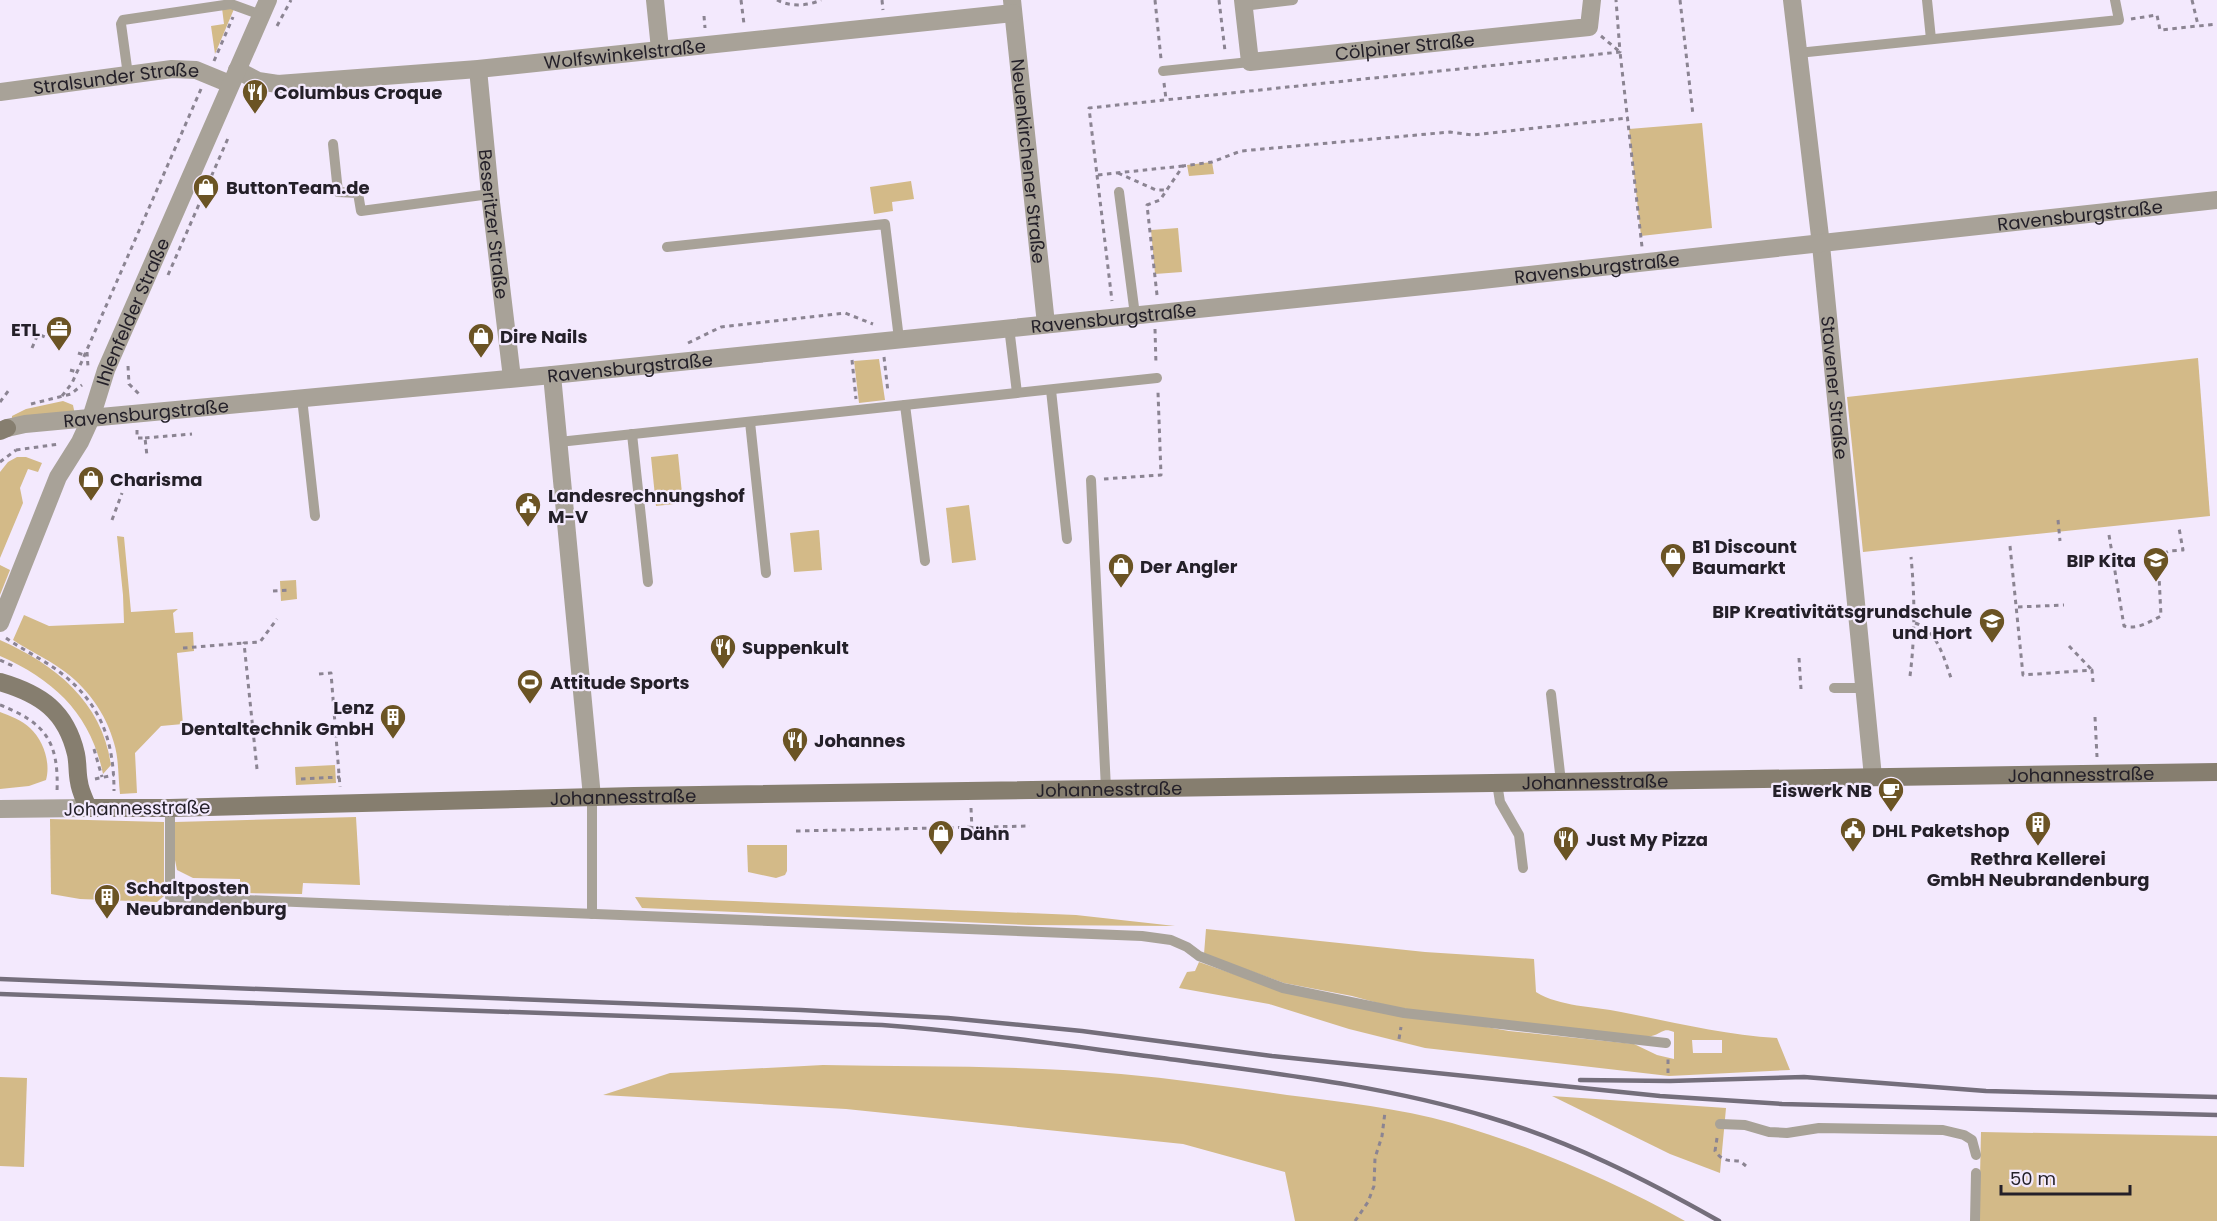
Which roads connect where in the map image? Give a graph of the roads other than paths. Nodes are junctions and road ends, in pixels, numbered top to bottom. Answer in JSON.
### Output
{"nodes":[{"id":1,"x":655,"y":0,"type":"edge"},
{"id":2,"x":1293,"y":0,"type":"edge"},
{"id":3,"x":1592,"y":0,"type":"edge"},
{"id":4,"x":1792,"y":0,"type":"edge"},
{"id":5,"x":1927,"y":0,"type":"edge"},
{"id":6,"x":2115,"y":0,"type":"edge"},
{"id":7,"x":1243,"y":3,"type":"edge"},
{"id":8,"x":1012,"y":7,"type":"edge"},
{"id":9,"x":264,"y":8,"type":"edge"},
{"id":10,"x":1931,"y":39,"type":"junction"},
{"id":11,"x":660,"y":49,"type":"junction"},
{"id":12,"x":1798,"y":53,"type":"junction"},
{"id":13,"x":1250,"y":62,"type":"junction"},
{"id":14,"x":478,"y":69,"type":"junction"},
{"id":15,"x":1163,"y":71,"type":"road end"},
{"id":16,"x":128,"y":75,"type":"junction"},
{"id":17,"x":234,"y":77,"type":"junction"},
{"id":18,"x":0,"y":92,"type":"edge"},
{"id":19,"x":333,"y":144,"type":"dead end"},
{"id":20,"x":1119,"y":192,"type":"road end"},
{"id":21,"x":490,"y":195,"type":"junction"},
{"id":22,"x":2217,"y":200,"type":"edge"},
{"id":23,"x":1821,"y":245,"type":"junction"},
{"id":24,"x":667,"y":247,"type":"dead end"},
{"id":25,"x":1134,"y":307,"type":"junction"},
{"id":26,"x":1046,"y":324,"type":"junction"},
{"id":27,"x":1009,"y":327,"type":"junction"},
{"id":28,"x":893,"y":334,"type":"junction"},
{"id":29,"x":552,"y":375,"type":"junction"},
{"id":30,"x":512,"y":378,"type":"junction"},
{"id":31,"x":1157,"y":378,"type":"road end"},
{"id":32,"x":1051,"y":390,"type":"junction"},
{"id":33,"x":1017,"y":393,"type":"junction"},
{"id":34,"x":302,"y":399,"type":"junction"},
{"id":35,"x":905,"y":405,"type":"junction"},
{"id":36,"x":91,"y":418,"type":"junction"},
{"id":37,"x":750,"y":422,"type":"junction"},
{"id":38,"x":4,"y":429,"type":"edge"},
{"id":39,"x":633,"y":434,"type":"junction"},
{"id":40,"x":559,"y":442,"type":"junction"},
{"id":41,"x":1091,"y":480,"type":"road end"},
{"id":42,"x":315,"y":516,"type":"dead end"},
{"id":43,"x":1067,"y":539,"type":"dead end"},
{"id":44,"x":925,"y":561,"type":"dead end"},
{"id":45,"x":766,"y":573,"type":"dead end"},
{"id":46,"x":648,"y":582,"type":"dead end"},
{"id":47,"x":3,"y":631,"type":"edge"},
{"id":48,"x":0,"y":682,"type":"edge"},
{"id":49,"x":1834,"y":688,"type":"dead end"},
{"id":50,"x":1865,"y":688,"type":"junction"},
{"id":51,"x":1551,"y":694,"type":"dead end"},
{"id":52,"x":2217,"y":772,"type":"edge"},
{"id":53,"x":1873,"y":777,"type":"junction"},
{"id":54,"x":1562,"y":782,"type":"junction"},
{"id":55,"x":1497,"y":783,"type":"junction"},
{"id":56,"x":1106,"y":789,"type":"junction"},
{"id":57,"x":592,"y":797,"type":"junction"},
{"id":58,"x":88,"y":808,"type":"junction"},
{"id":59,"x":170,"y":808,"type":"junction"},
{"id":60,"x":0,"y":809,"type":"edge"},
{"id":61,"x":1523,"y":868,"type":"dead end"},
{"id":62,"x":592,"y":914,"type":"junction"},
{"id":63,"x":1666,"y":1043,"type":"dead end"},
{"id":64,"x":1720,"y":1124,"type":"road end"},
{"id":65,"x":1976,"y":1155,"type":"dead end"},
{"id":66,"x":1976,"y":1173,"type":"dead end"},
{"id":67,"x":1975,"y":1221,"type":"edge"}],
"edges":[{"from":1,"to":11,"type":"street"},
{"from":2,"to":7,"type":"lane"},
{"from":3,"to":13,"type":"street","name":"Cölpiner Straße"},
{"from":4,"to":12,"type":"street","name":"Stavener Straße"},
{"from":5,"to":10,"type":"lane"},
{"from":6,"to":10,"type":"lane"},
{"from":7,"to":13,"type":"street"},
{"from":8,"to":11,"type":"street","name":"Wolfswinkelstraße"},
{"from":8,"to":26,"type":"street","name":"Neuenkirchener Straße"},
{"from":9,"to":16,"type":"lane"},
{"from":9,"to":17,"type":"street","name":"Ihlenfelder Straße"},
{"from":10,"to":12,"type":"lane"},
{"from":11,"to":14,"type":"street","name":"Wolfswinkelstraße"},
{"from":12,"to":23,"type":"street","name":"Stavener Straße"},
{"from":13,"to":15,"type":"lane"},
{"from":14,"to":17,"type":"street","name":"Wolfswinkelstraße"},
{"from":14,"to":21,"type":"street","name":"Beseritzer Straße"},
{"from":16,"to":17,"type":"street","name":"Stralsunder Straße"},
{"from":16,"to":18,"type":"street","name":"Stralsunder Straße"},
{"from":17,"to":36,"type":"street","name":"Ihlenfelder Straße"},
{"from":19,"to":21,"type":"lane"},
{"from":20,"to":25,"type":"lane"},
{"from":21,"to":30,"type":"street","name":"Beseritzer Straße"},
{"from":22,"to":23,"type":"street","name":"Ravensburgstraße"},
{"from":23,"to":25,"type":"street","name":"Ravensburgstraße"},
{"from":23,"to":50,"type":"street","name":"Stavener Straße"},
{"from":24,"to":28,"type":"lane"},
{"from":25,"to":26,"type":"street","name":"Ravensburgstraße"},
{"from":26,"to":27,"type":"street","name":"Ravensburgstraße"},
{"from":27,"to":28,"type":"street","name":"Ravensburgstraße"},
{"from":27,"to":33,"type":"lane"},
{"from":28,"to":29,"type":"street","name":"Ravensburgstraße"},
{"from":29,"to":30,"type":"street","name":"Ravensburgstraße"},
{"from":29,"to":40,"type":"street"},
{"from":30,"to":34,"type":"street","name":"Ravensburgstraße"},
{"from":31,"to":32,"type":"lane"},
{"from":32,"to":33,"type":"lane"},
{"from":32,"to":43,"type":"lane"},
{"from":33,"to":35,"type":"lane"},
{"from":34,"to":36,"type":"street","name":"Ravensburgstraße"},
{"from":34,"to":42,"type":"lane"},
{"from":35,"to":37,"type":"lane"},
{"from":35,"to":44,"type":"lane"},
{"from":36,"to":38,"type":"street","name":"Ravensburgstraße"},
{"from":36,"to":47,"type":"street","name":"Ihlenfelder Straße"},
{"from":37,"to":39,"type":"lane"},
{"from":37,"to":45,"type":"lane"},
{"from":39,"to":40,"type":"lane"},
{"from":39,"to":46,"type":"lane"},
{"from":40,"to":57,"type":"street"},
{"from":41,"to":56,"type":"lane"},
{"from":48,"to":58,"type":"main road"},
{"from":49,"to":50,"type":"lane"},
{"from":50,"to":53,"type":"street","name":"Stavener Straße"},
{"from":51,"to":54,"type":"lane"},
{"from":52,"to":53,"type":"main road","name":"Johannesstraße"},
{"from":53,"to":54,"type":"main road","name":"Johannesstraße"},
{"from":54,"to":55,"type":"main road","name":"Johannesstraße"},
{"from":55,"to":56,"type":"main road","name":"Johannesstraße"},
{"from":55,"to":61,"type":"lane"},
{"from":56,"to":57,"type":"main road","name":"Johannesstraße"},
{"from":57,"to":59,"type":"main road","name":"Johannesstraße"},
{"from":57,"to":62,"type":"lane"},
{"from":58,"to":59,"type":"main road","name":"Johannesstraße"},
{"from":58,"to":60,"type":"street","name":"Johannesstraße"},
{"from":59,"to":62,"type":"lane"},
{"from":62,"to":63,"type":"lane"},
{"from":64,"to":65,"type":"lane"},
{"from":66,"to":67,"type":"lane"}]}
